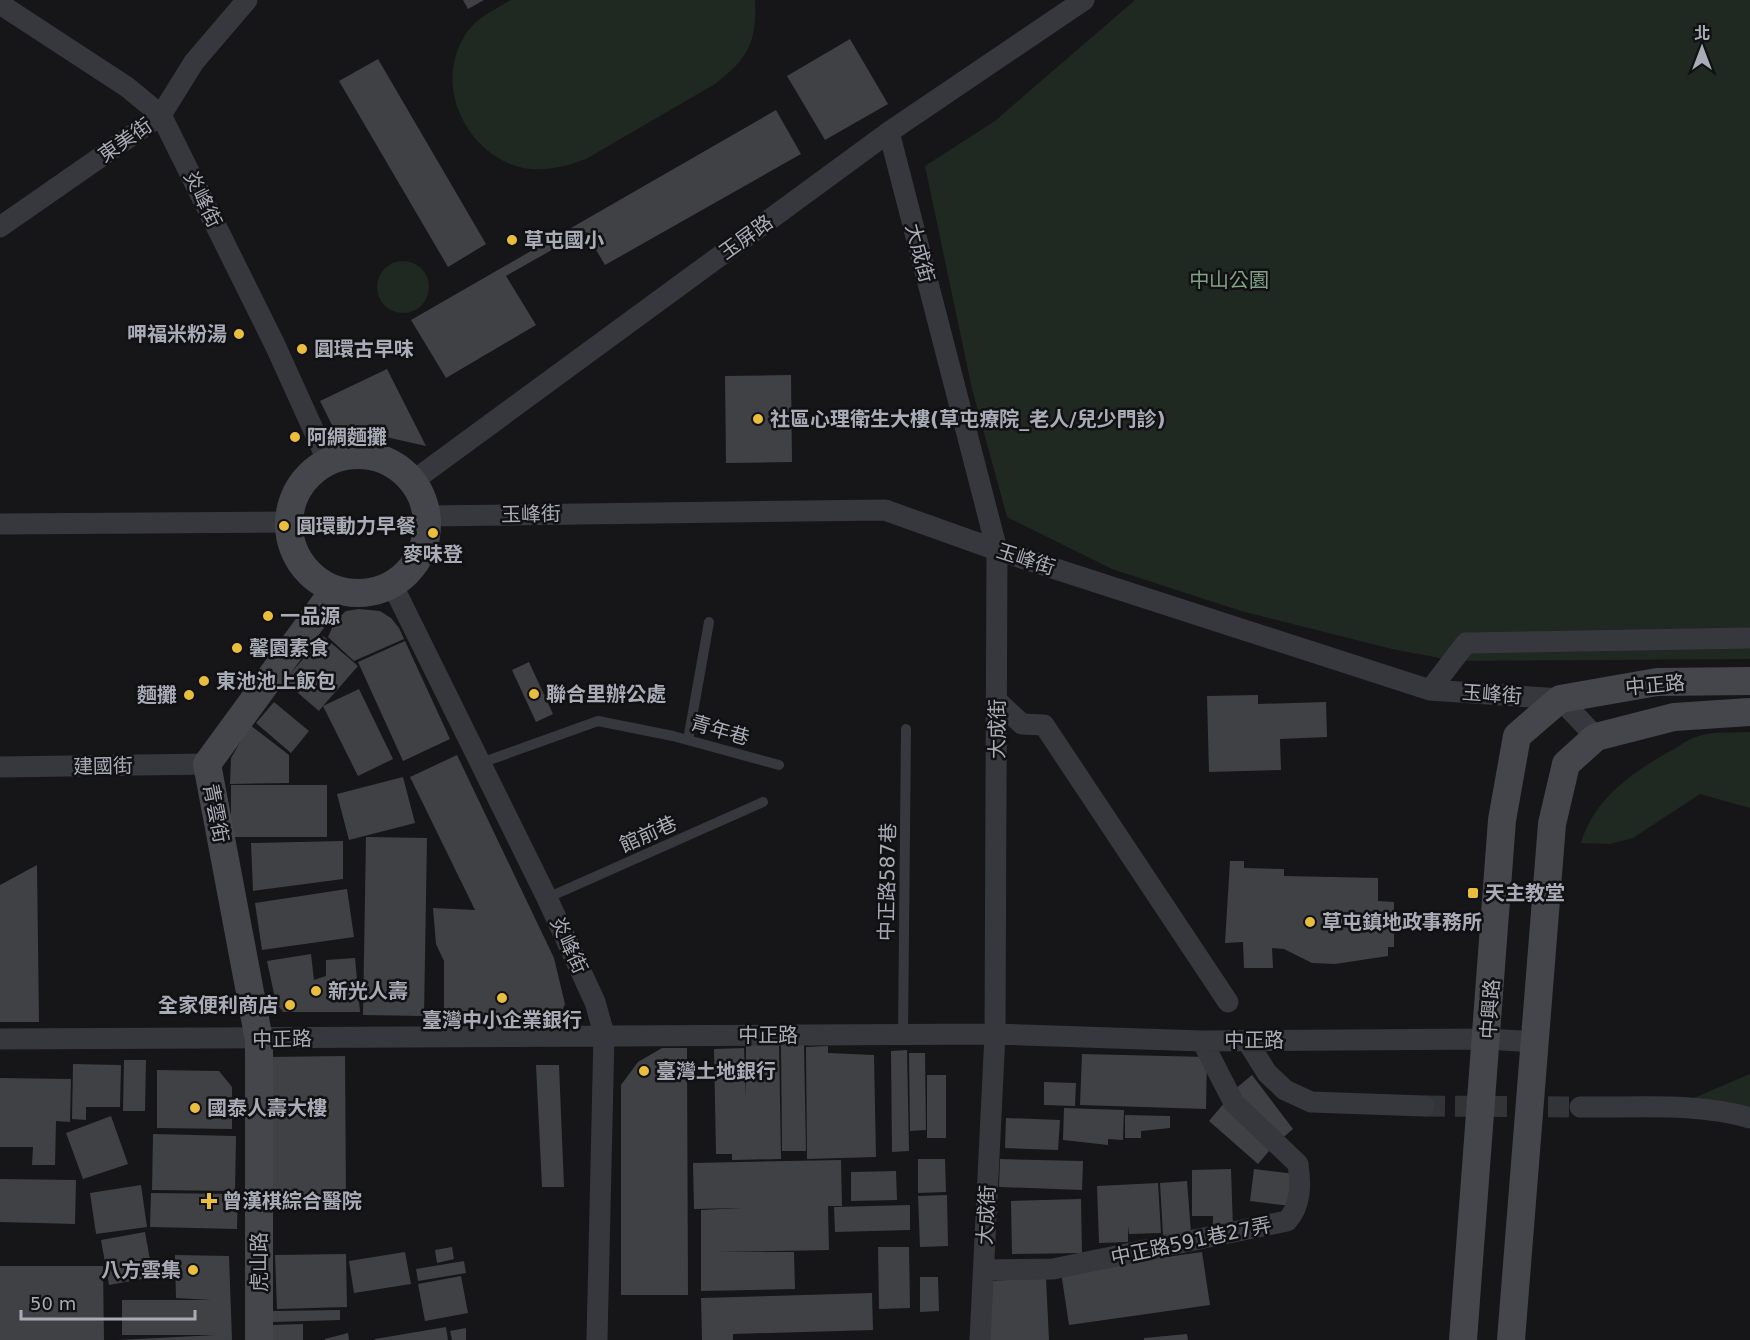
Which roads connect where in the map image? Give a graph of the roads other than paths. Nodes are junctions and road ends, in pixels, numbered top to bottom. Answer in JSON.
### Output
{"nodes":[{"id":1,"x":247,"y":0,"type":"edge"},
{"id":2,"x":1084,"y":0,"type":"edge"},
{"id":3,"x":1,"y":3,"type":"edge"},
{"id":4,"x":161,"y":115,"type":"junction"},
{"id":5,"x":889,"y":132,"type":"junction"},
{"id":6,"x":0,"y":227,"type":"edge"},
{"id":7,"x":328,"y":462,"type":"junction"},
{"id":8,"x":413,"y":481,"type":"junction"},
{"id":9,"x":427,"y":516,"type":"junction"},
{"id":10,"x":289,"y":522,"type":"junction"},
{"id":11,"x":0,"y":524,"type":"edge"},
{"id":12,"x":997,"y":550,"type":"junction"},
{"id":13,"x":392,"y":584,"type":"junction"},
{"id":14,"x":335,"y":589,"type":"junction"},
{"id":15,"x":709,"y":622,"type":"dead end"},
{"id":16,"x":1750,"y":638,"type":"edge"},
{"id":17,"x":1750,"y":681,"type":"edge"},
{"id":18,"x":1430,"y":690,"type":"junction"},
{"id":19,"x":1560,"y":699,"type":"junction"},
{"id":20,"x":997,"y":701,"type":"junction"},
{"id":21,"x":1750,"y":712,"type":"edge"},
{"id":22,"x":906,"y":729,"type":"dead end"},
{"id":23,"x":1596,"y":737,"type":"junction"},
{"id":24,"x":688,"y":740,"type":"junction"},
{"id":25,"x":481,"y":763,"type":"junction"},
{"id":26,"x":207,"y":764,"type":"junction"},
{"id":27,"x":778,"y":765,"type":"dead end"},
{"id":28,"x":0,"y":767,"type":"edge"},
{"id":29,"x":763,"y":802,"type":"dead end"},
{"id":30,"x":547,"y":898,"type":"junction"},
{"id":31,"x":1228,"y":1002,"type":"dead end"},
{"id":32,"x":604,"y":1034,"type":"junction"},
{"id":33,"x":995,"y":1034,"type":"junction"},
{"id":34,"x":903,"y":1036,"type":"junction"},
{"id":35,"x":0,"y":1039,"type":"edge"},
{"id":36,"x":259,"y":1040,"type":"junction"},
{"id":37,"x":1487,"y":1040,"type":"junction"},
{"id":38,"x":1202,"y":1041,"type":"junction"},
{"id":39,"x":1247,"y":1041,"type":"junction"},
{"id":40,"x":1536,"y":1042,"type":"junction"},
{"id":41,"x":1424,"y":1106,"type":"tunnel mouth"},
{"id":42,"x":1580,"y":1107,"type":"tunnel mouth"},
{"id":43,"x":1750,"y":1118,"type":"edge"},
{"id":44,"x":984,"y":1270,"type":"junction"},
{"id":45,"x":259,"y":1340,"type":"edge"},
{"id":46,"x":597,"y":1340,"type":"edge"},
{"id":47,"x":980,"y":1340,"type":"edge"},
{"id":48,"x":1464,"y":1340,"type":"edge"},
{"id":49,"x":1511,"y":1340,"type":"edge"}],
"edges":[{"from":1,"to":4,"type":"street","name":"東美街"},
{"from":2,"to":5,"type":"street","name":"玉屏路"},
{"from":3,"to":4,"type":"street","name":"炎峰街"},
{"from":4,"to":6,"type":"street","name":"東美街"},
{"from":4,"to":7,"type":"street","name":"炎峰街"},
{"from":5,"to":8,"type":"street","name":"玉屏路"},
{"from":5,"to":12,"type":"street","name":"大成街"},
{"from":7,"to":8,"type":"street"},
{"from":7,"to":10,"type":"street"},
{"from":8,"to":9,"type":"street"},
{"from":9,"to":12,"type":"street","name":"玉峰街"},
{"from":9,"to":13,"type":"street"},
{"from":10,"to":11,"type":"street"},
{"from":10,"to":14,"type":"street"},
{"from":12,"to":18,"type":"street","name":"玉峰街"},
{"from":12,"to":20,"type":"street","name":"大成街"},
{"from":13,"to":14,"type":"street"},
{"from":13,"to":25,"type":"street","name":"炎峰街"},
{"from":14,"to":26,"type":"street","name":"青雲街"},
{"from":15,"to":24,"type":"lane"},
{"from":16,"to":18,"type":"street"},
{"from":17,"to":19,"type":"street","name":"中正路"},
{"from":18,"to":19,"type":"street","name":"玉峰街"},
{"from":19,"to":23,"type":"street"},
{"from":19,"to":37,"type":"street","name":"中興路"},
{"from":20,"to":31,"type":"street"},
{"from":20,"to":33,"type":"street","name":"大成街"},
{"from":21,"to":23,"type":"street","name":"中正路"},
{"from":22,"to":34,"type":"lane","name":"中正路587巷"},
{"from":23,"to":40,"type":"street"},
{"from":24,"to":25,"type":"lane","name":"青年巷"},
{"from":24,"to":27,"type":"lane","name":"青年巷"},
{"from":25,"to":30,"type":"street","name":"炎峰街"},
{"from":26,"to":28,"type":"street","name":"建國街"},
{"from":26,"to":36,"type":"street","name":"青雲街"},
{"from":29,"to":30,"type":"lane","name":"館前巷"},
{"from":30,"to":32,"type":"street","name":"炎峰街"},
{"from":32,"to":34,"type":"street","name":"中正路"},
{"from":32,"to":36,"type":"street","name":"中正路"},
{"from":32,"to":46,"type":"street","name":"炎峰街"},
{"from":33,"to":34,"type":"street","name":"中正路"},
{"from":33,"to":38,"type":"street","name":"中正路"},
{"from":33,"to":44,"type":"street","name":"大成街"},
{"from":35,"to":36,"type":"street","name":"中正路"},
{"from":36,"to":45,"type":"street","name":"虎山路"},
{"from":37,"to":39,"type":"street","name":"中正路"},
{"from":37,"to":40,"type":"street","name":"中正路"},
{"from":37,"to":48,"type":"street","name":"中興路"},
{"from":38,"to":39,"type":"street","name":"中正路"},
{"from":38,"to":44,"type":"street","name":"中正路591巷27弄"},
{"from":39,"to":41,"type":"street"},
{"from":40,"to":49,"type":"street"},
{"from":42,"to":43,"type":"street"},
{"from":44,"to":47,"type":"street","name":"大成街"}]}
